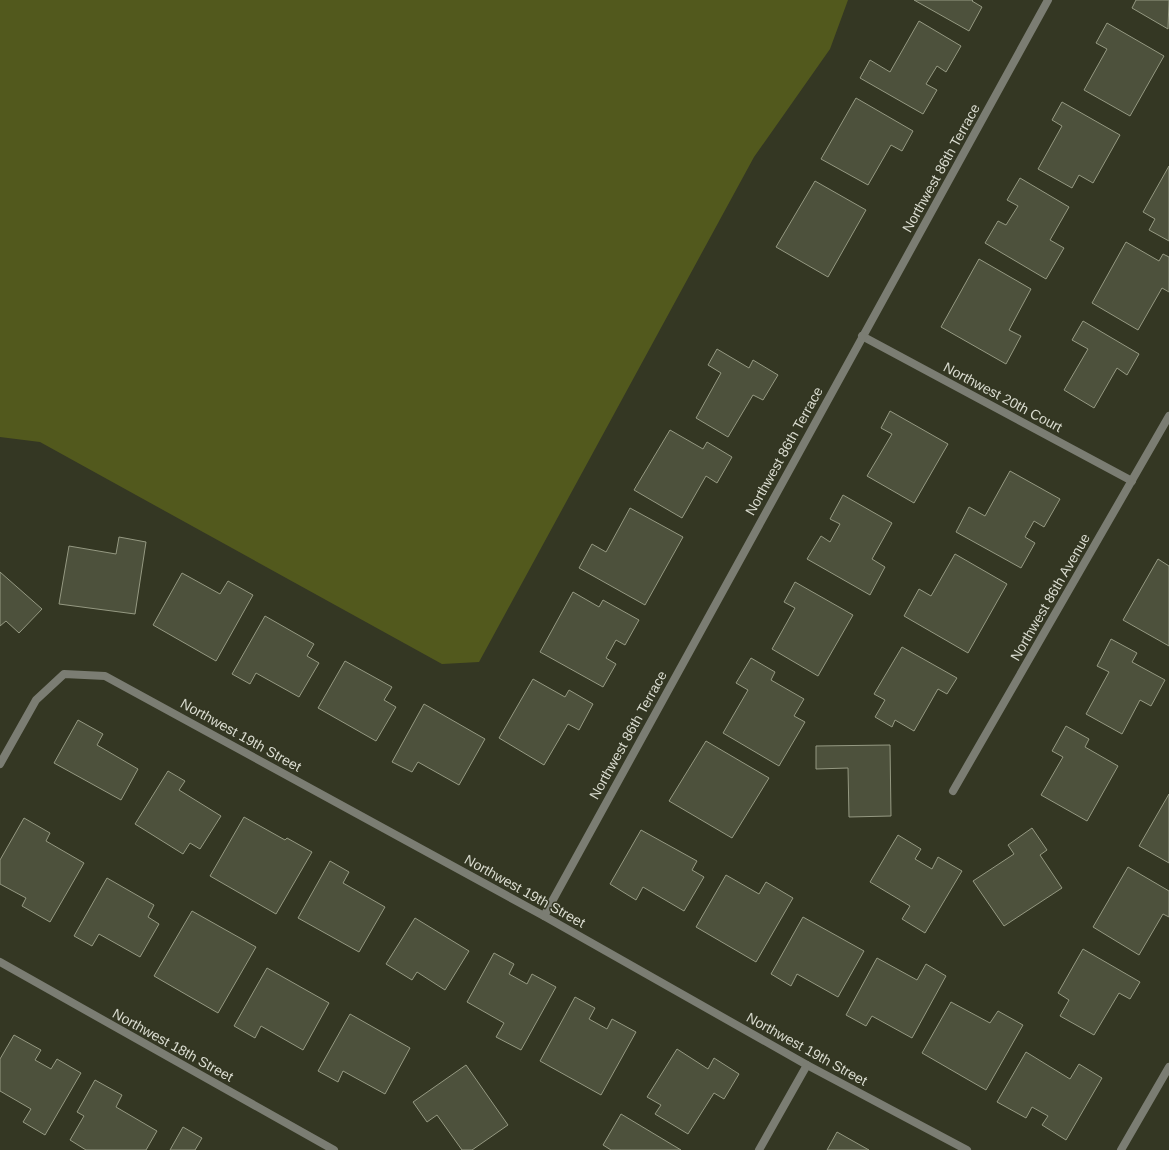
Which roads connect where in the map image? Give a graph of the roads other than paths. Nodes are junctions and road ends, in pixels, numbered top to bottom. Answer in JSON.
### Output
{"nodes":[{"id":1,"x":1048,"y":0,"type":"edge"},
{"id":2,"x":862,"y":336,"type":"junction"},
{"id":3,"x":1169,"y":416,"type":"edge"},
{"id":4,"x":1132,"y":481,"type":"junction"},
{"id":5,"x":0,"y":764,"type":"edge"},
{"id":6,"x":953,"y":791,"type":"dead end"},
{"id":7,"x":544,"y":916,"type":"junction"},
{"id":8,"x":0,"y":962,"type":"edge"},
{"id":9,"x":807,"y":1065,"type":"junction"},
{"id":10,"x":1169,"y":1067,"type":"edge"},
{"id":11,"x":334,"y":1150,"type":"edge"},
{"id":12,"x":759,"y":1150,"type":"edge"},
{"id":13,"x":967,"y":1150,"type":"edge"},
{"id":14,"x":1121,"y":1150,"type":"edge"}],
"edges":[{"from":1,"to":2,"type":"street","name":"Northwest 86th Terrace"},
{"from":2,"to":4,"type":"street","name":"Northwest 20th Court"},
{"from":2,"to":7,"type":"street","name":"Northwest 86th Terrace"},
{"from":3,"to":4,"type":"street","name":"Northwest 86th Avenue"},
{"from":4,"to":6,"type":"street","name":"Northwest 86th Avenue"},
{"from":5,"to":7,"type":"street","name":"Northwest 19th Street"},
{"from":7,"to":9,"type":"street","name":"Northwest 19th Street"},
{"from":8,"to":11,"type":"street","name":"Northwest 18th Street"},
{"from":9,"to":12,"type":"street"},
{"from":9,"to":13,"type":"street","name":"Northwest 19th Street"},
{"from":10,"to":14,"type":"street"}]}
